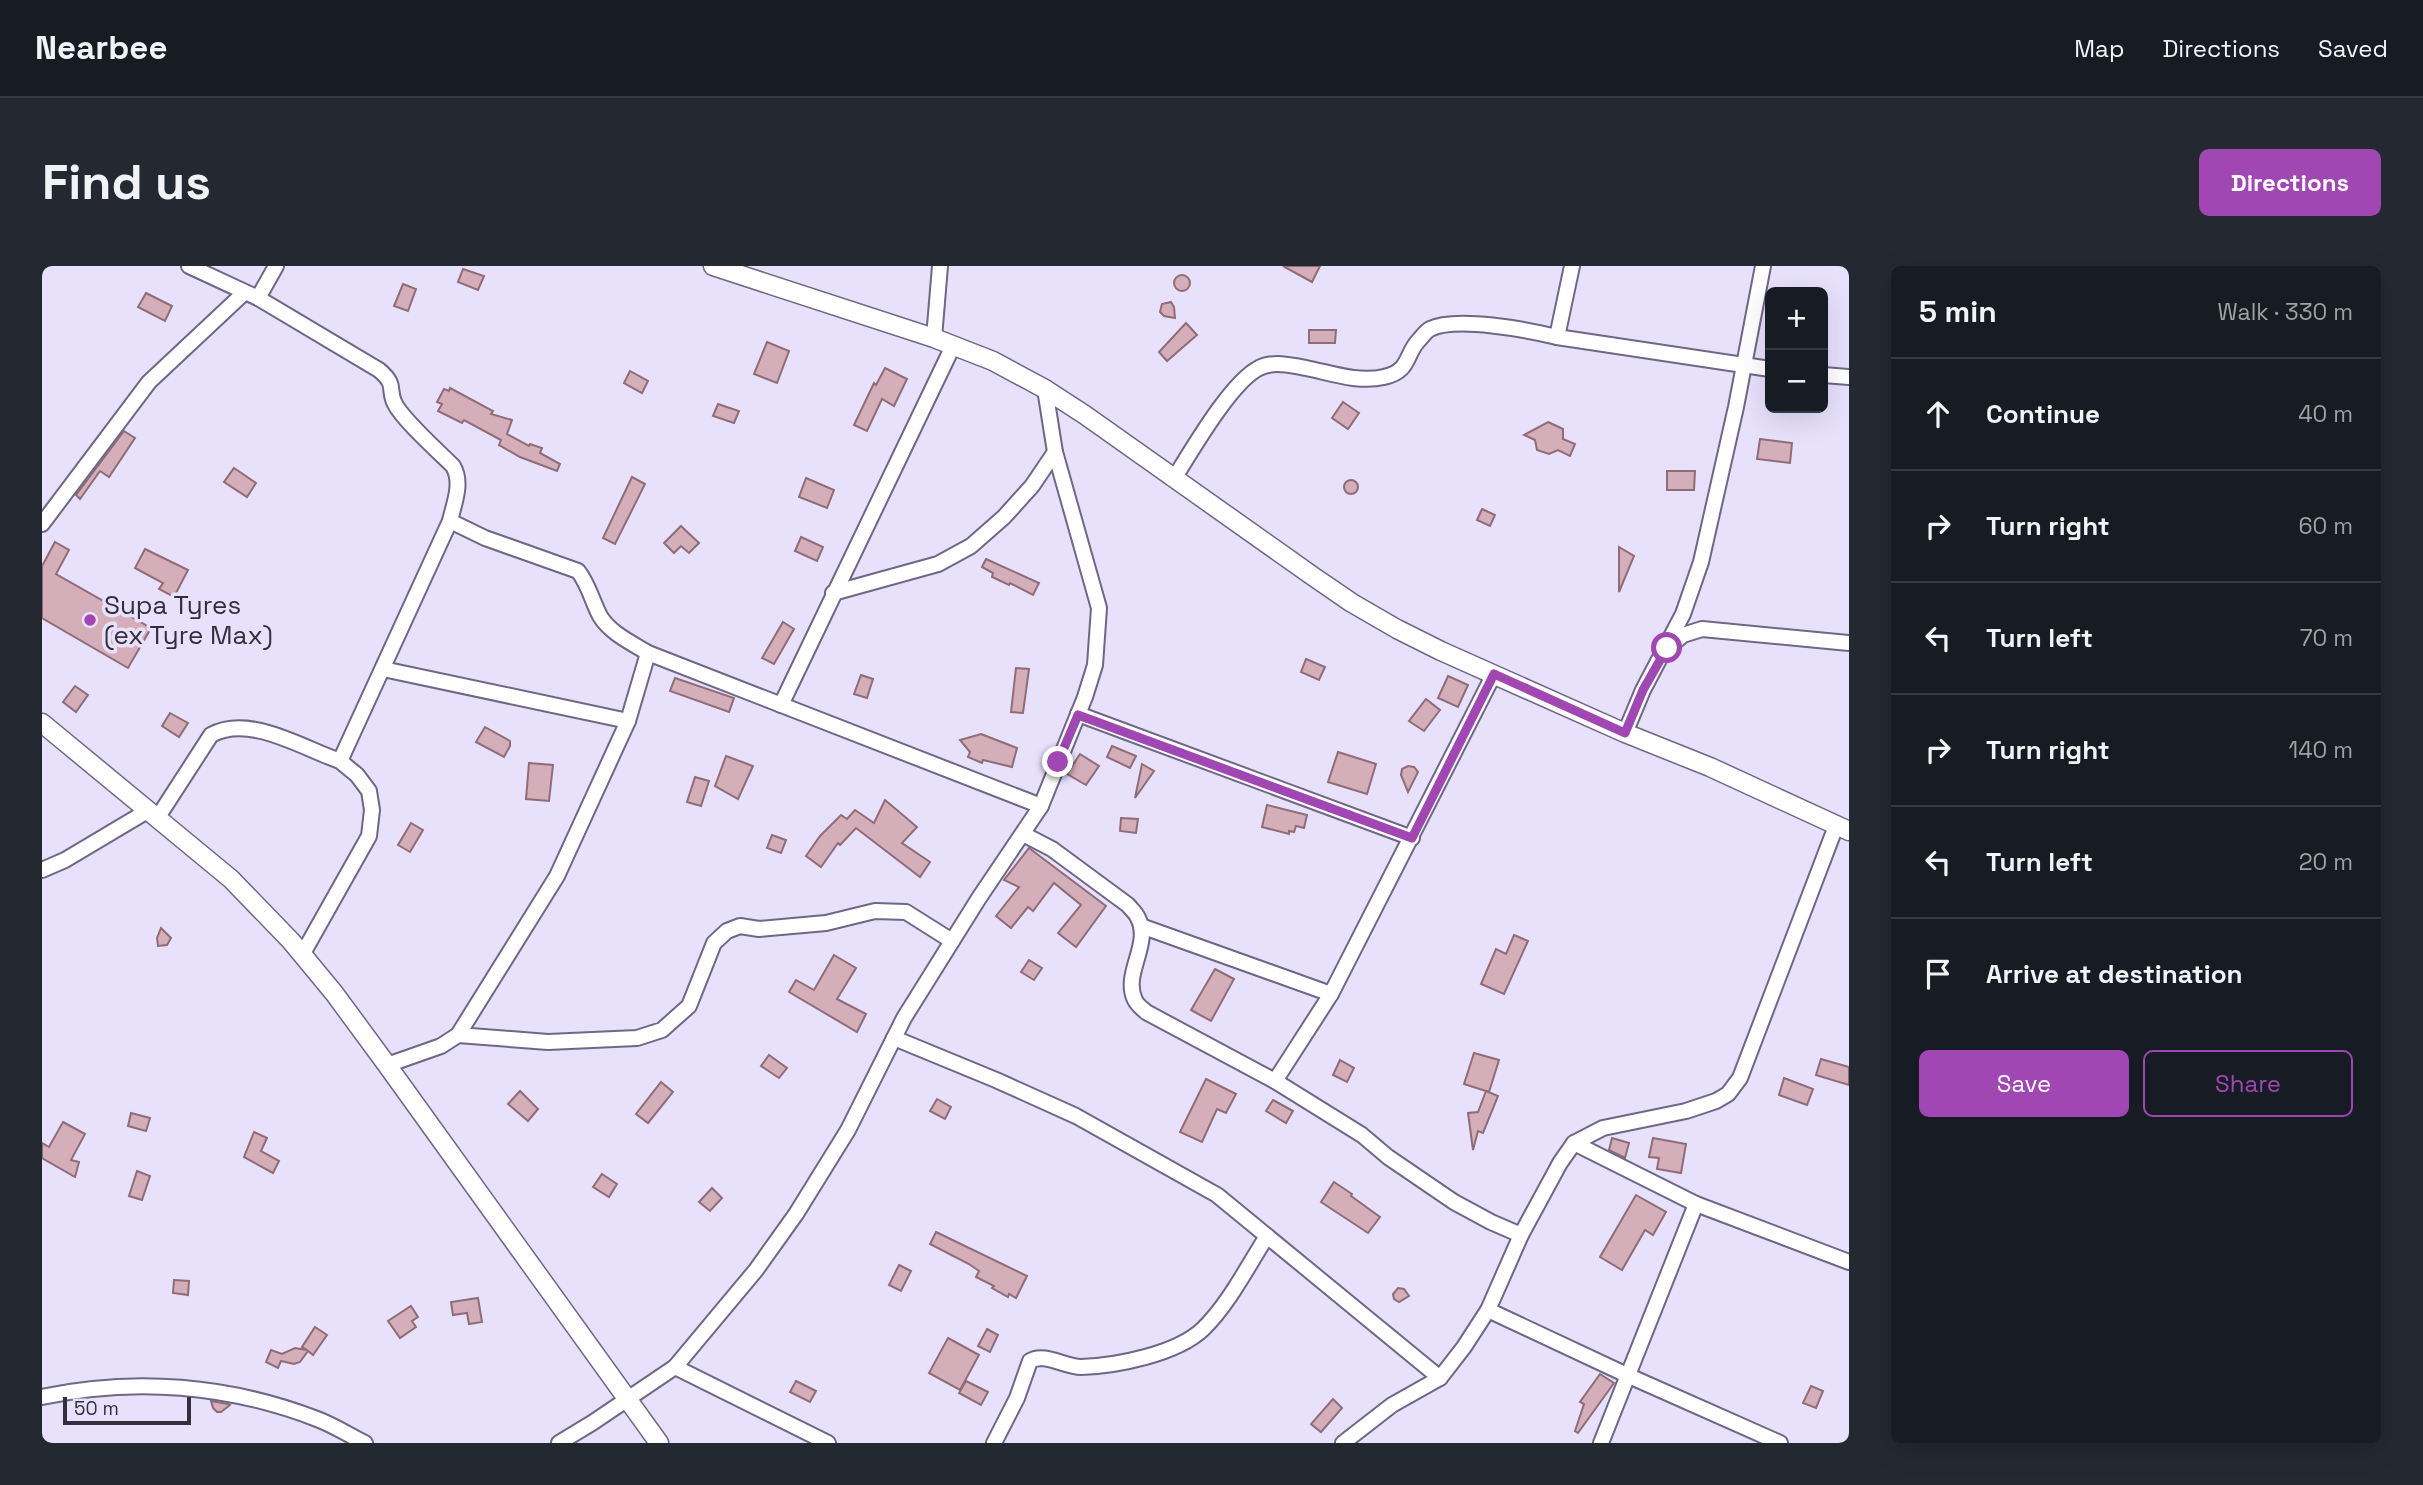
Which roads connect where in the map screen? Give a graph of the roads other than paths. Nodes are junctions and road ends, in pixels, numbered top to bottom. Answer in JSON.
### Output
{"nodes":[{"id":1,"x":189,"y":266,"type":"edge"},
{"id":2,"x":276,"y":266,"type":"edge"},
{"id":3,"x":713,"y":266,"type":"edge"},
{"id":4,"x":940,"y":266,"type":"edge"},
{"id":5,"x":1572,"y":266,"type":"edge"},
{"id":6,"x":1762,"y":266,"type":"edge"},
{"id":7,"x":244,"y":292,"type":"junction"},
{"id":8,"x":258,"y":298,"type":"junction"},
{"id":9,"x":1556,"y":337,"type":"junction"},
{"id":10,"x":934,"y":338,"type":"junction"},
{"id":11,"x":953,"y":346,"type":"junction"},
{"id":12,"x":1744,"y":366,"type":"junction"},
{"id":13,"x":1765,"y":368,"type":"edge"},
{"id":14,"x":1828,"y":375,"type":"edge"},
{"id":15,"x":1849,"y":377,"type":"edge"},
{"id":16,"x":1045,"y":389,"type":"junction"},
{"id":17,"x":1055,"y":452,"type":"junction"},
{"id":18,"x":1175,"y":477,"type":"junction"},
{"id":19,"x":49,"y":502,"type":"edge"},
{"id":20,"x":450,"y":521,"type":"junction"},
{"id":21,"x":42,"y":524,"type":"edge"},
{"id":22,"x":833,"y":593,"type":"junction"},
{"id":23,"x":1849,"y":643,"type":"edge"},
{"id":24,"x":1667,"y":648,"type":"junction"},
{"id":25,"x":648,"y":653,"type":"junction"},
{"id":26,"x":383,"y":670,"type":"junction"},
{"id":27,"x":1494,"y":674,"type":"junction"},
{"id":28,"x":781,"y":705,"type":"junction"},
{"id":29,"x":1078,"y":715,"type":"junction"},
{"id":30,"x":628,"y":721,"type":"junction"},
{"id":31,"x":42,"y":723,"type":"edge"},
{"id":32,"x":1625,"y":733,"type":"junction"},
{"id":33,"x":340,"y":761,"type":"junction"},
{"id":34,"x":1041,"y":806,"type":"junction"},
{"id":35,"x":153,"y":813,"type":"junction"},
{"id":36,"x":1842,"y":829,"type":"edge"},
{"id":37,"x":1023,"y":834,"type":"junction"},
{"id":38,"x":1412,"y":838,"type":"junction"},
{"id":39,"x":42,"y":870,"type":"edge"},
{"id":40,"x":1141,"y":926,"type":"junction"},
{"id":41,"x":952,"y":941,"type":"junction"},
{"id":42,"x":302,"y":955,"type":"junction"},
{"id":43,"x":1331,"y":994,"type":"junction"},
{"id":44,"x":458,"y":1035,"type":"junction"},
{"id":45,"x":894,"y":1038,"type":"junction"},
{"id":46,"x":387,"y":1065,"type":"junction"},
{"id":47,"x":1275,"y":1081,"type":"junction"},
{"id":48,"x":1574,"y":1143,"type":"junction"},
{"id":49,"x":1696,"y":1204,"type":"junction"},
{"id":50,"x":1521,"y":1235,"type":"junction"},
{"id":51,"x":1267,"y":1237,"type":"junction"},
{"id":52,"x":1849,"y":1262,"type":"edge"},
{"id":53,"x":1488,"y":1310,"type":"junction"},
{"id":54,"x":675,"y":1367,"type":"junction"},
{"id":55,"x":1629,"y":1377,"type":"junction"},
{"id":56,"x":1440,"y":1378,"type":"junction"},
{"id":57,"x":42,"y":1397,"type":"edge"},
{"id":58,"x":627,"y":1399,"type":"junction"},
{"id":59,"x":365,"y":1443,"type":"edge"},
{"id":60,"x":559,"y":1443,"type":"edge"},
{"id":61,"x":659,"y":1443,"type":"edge"},
{"id":62,"x":828,"y":1443,"type":"edge"},
{"id":63,"x":994,"y":1443,"type":"edge"},
{"id":64,"x":1343,"y":1443,"type":"edge"},
{"id":65,"x":1601,"y":1443,"type":"edge"},
{"id":66,"x":1780,"y":1443,"type":"edge"}],
"edges":[{"from":1,"to":7,"type":"street"},
{"from":2,"to":8,"type":"street"},
{"from":3,"to":10,"type":"street"},
{"from":4,"to":10,"type":"street"},
{"from":5,"to":9,"type":"street"},
{"from":6,"to":12,"type":"street"},
{"from":7,"to":8,"type":"street"},
{"from":7,"to":19,"type":"street"},
{"from":8,"to":20,"type":"street"},
{"from":9,"to":12,"type":"street"},
{"from":9,"to":18,"type":"street"},
{"from":10,"to":11,"type":"street"},
{"from":11,"to":16,"type":"street"},
{"from":11,"to":22,"type":"street"},
{"from":12,"to":13,"type":"street"},
{"from":12,"to":24,"type":"street"},
{"from":14,"to":15,"type":"street"},
{"from":16,"to":17,"type":"street"},
{"from":16,"to":18,"type":"street"},
{"from":17,"to":22,"type":"street"},
{"from":17,"to":29,"type":"street"},
{"from":18,"to":27,"type":"street"},
{"from":19,"to":21,"type":"street"},
{"from":20,"to":25,"type":"street"},
{"from":20,"to":26,"type":"street"},
{"from":22,"to":28,"type":"street"},
{"from":23,"to":24,"type":"street"},
{"from":24,"to":32,"type":"street"},
{"from":25,"to":28,"type":"street"},
{"from":25,"to":30,"type":"street"},
{"from":26,"to":30,"type":"street"},
{"from":26,"to":33,"type":"street"},
{"from":27,"to":32,"type":"street"},
{"from":27,"to":38,"type":"street"},
{"from":28,"to":34,"type":"street"},
{"from":29,"to":34,"type":"street"},
{"from":29,"to":38,"type":"street"},
{"from":30,"to":44,"type":"street"},
{"from":31,"to":35,"type":"street"},
{"from":32,"to":36,"type":"street"},
{"from":33,"to":35,"type":"street"},
{"from":33,"to":42,"type":"street"},
{"from":34,"to":37,"type":"street"},
{"from":35,"to":39,"type":"street"},
{"from":35,"to":42,"type":"street"},
{"from":36,"to":48,"type":"street"},
{"from":37,"to":40,"type":"street"},
{"from":37,"to":41,"type":"street"},
{"from":38,"to":43,"type":"street"},
{"from":40,"to":43,"type":"street"},
{"from":40,"to":47,"type":"street"},
{"from":41,"to":44,"type":"street"},
{"from":41,"to":45,"type":"street"},
{"from":42,"to":46,"type":"street"},
{"from":43,"to":47,"type":"street"},
{"from":44,"to":46,"type":"street"},
{"from":45,"to":51,"type":"street"},
{"from":45,"to":54,"type":"street"},
{"from":46,"to":58,"type":"street"},
{"from":47,"to":50,"type":"street"},
{"from":48,"to":49,"type":"street"},
{"from":48,"to":50,"type":"street"},
{"from":49,"to":52,"type":"street"},
{"from":49,"to":55,"type":"street"},
{"from":50,"to":53,"type":"street"},
{"from":51,"to":56,"type":"street"},
{"from":51,"to":63,"type":"street"},
{"from":53,"to":55,"type":"street"},
{"from":53,"to":56,"type":"street"},
{"from":54,"to":58,"type":"street"},
{"from":54,"to":62,"type":"street"},
{"from":55,"to":65,"type":"street"},
{"from":55,"to":66,"type":"street"},
{"from":56,"to":64,"type":"street"},
{"from":57,"to":59,"type":"street"},
{"from":58,"to":60,"type":"street"},
{"from":58,"to":61,"type":"street"}]}
